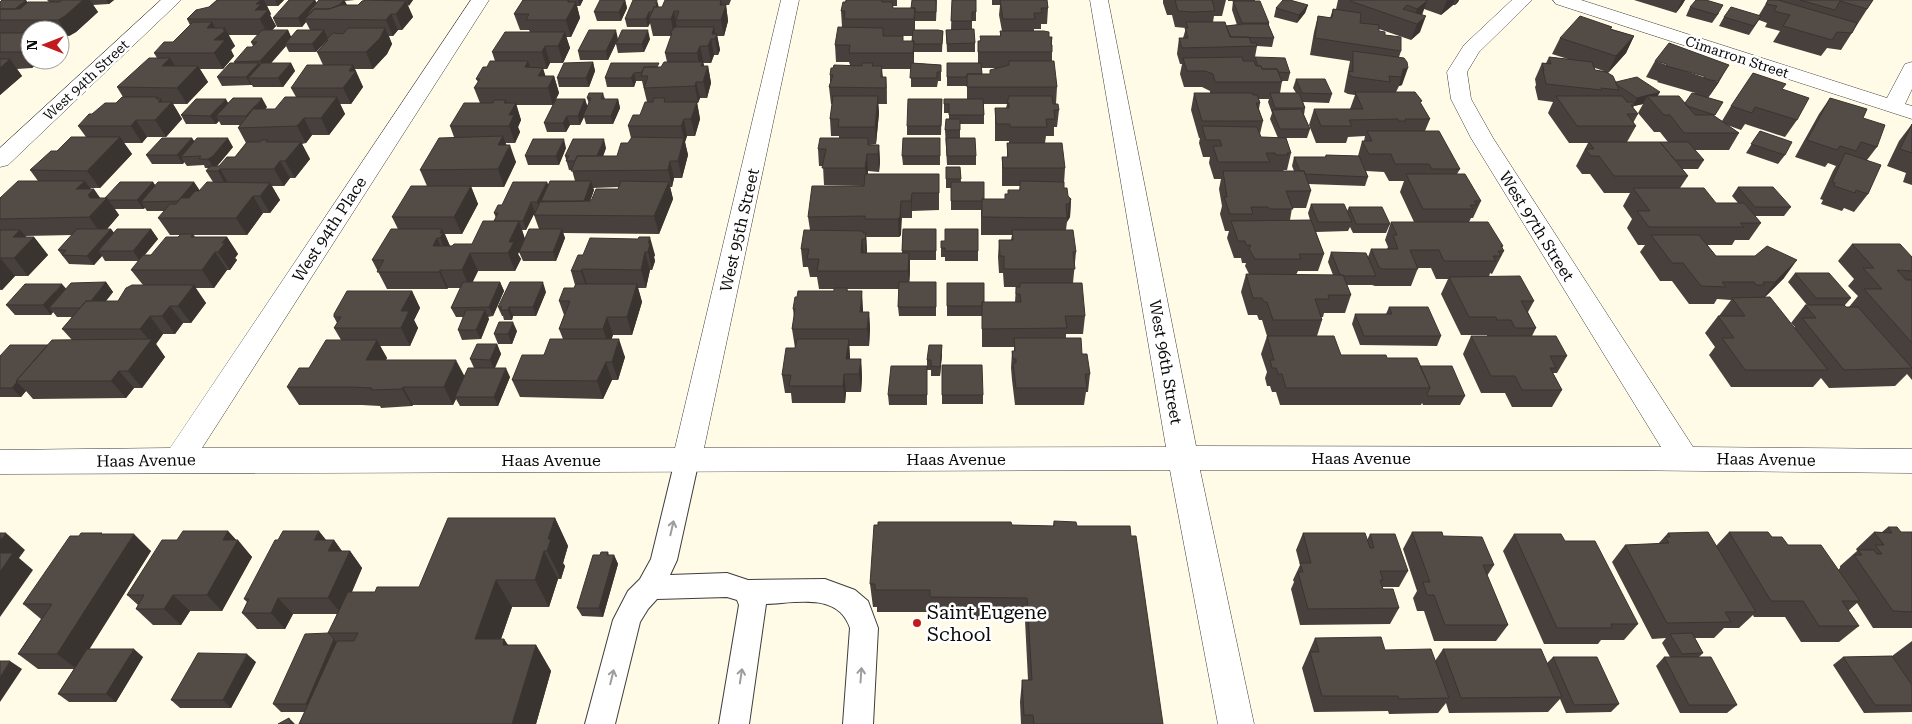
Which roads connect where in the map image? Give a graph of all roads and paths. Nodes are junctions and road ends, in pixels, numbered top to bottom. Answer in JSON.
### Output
{"nodes":[{"id":1,"x":172,"y":0,"type":"edge"},
{"id":2,"x":480,"y":0,"type":"edge"},
{"id":3,"x":790,"y":0,"type":"edge"},
{"id":4,"x":1099,"y":0,"type":"edge"},
{"id":5,"x":1523,"y":0,"type":"edge"},
{"id":6,"x":1562,"y":0,"type":"edge"},
{"id":7,"x":1912,"y":68,"type":"edge"},
{"id":8,"x":1903,"y":110,"type":"edge"},
{"id":9,"x":0,"y":160,"type":"edge"},
{"id":10,"x":1183,"y":458,"type":"junction"},
{"id":11,"x":1684,"y":458,"type":"junction"},
{"id":12,"x":179,"y":459,"type":"junction"},
{"id":13,"x":687,"y":460,"type":"junction"},
{"id":14,"x":1912,"y":461,"type":"edge"},
{"id":15,"x":0,"y":462,"type":"edge"},
{"id":16,"x":650,"y":587,"type":"junction"},
{"id":17,"x":748,"y":592,"type":"junction"},
{"id":18,"x":600,"y":724,"type":"edge"},
{"id":19,"x":734,"y":724,"type":"edge"},
{"id":20,"x":858,"y":724,"type":"edge"},
{"id":21,"x":1236,"y":724,"type":"edge"}],
"edges":[{"from":1,"to":9,"type":"street","name":"West 94th Street"},
{"from":2,"to":12,"type":"street","name":"West 94th Place"},
{"from":3,"to":13,"type":"street","name":"West 95th Street"},
{"from":4,"to":10,"type":"street","name":"West 96th Street"},
{"from":5,"to":11,"type":"street","name":"West 97th Street"},
{"from":6,"to":8,"type":"street","name":"Cimarron Street"},
{"from":7,"to":8,"type":"street"},
{"from":10,"to":11,"type":"street","name":"Haas Avenue"},
{"from":10,"to":13,"type":"street","name":"Haas Avenue"},
{"from":10,"to":21,"type":"street","name":"West 96th Street"},
{"from":11,"to":14,"type":"street","name":"Haas Avenue"},
{"from":12,"to":13,"type":"street","name":"Haas Avenue"},
{"from":12,"to":15,"type":"street","name":"Haas Avenue"},
{"from":16,"to":13,"type":"lane","one_way":true},
{"from":16,"to":17,"type":"lane"},
{"from":18,"to":16,"type":"lane","one_way":true},
{"from":19,"to":17,"type":"lane","one_way":true},
{"from":20,"to":17,"type":"lane","one_way":true}]}
